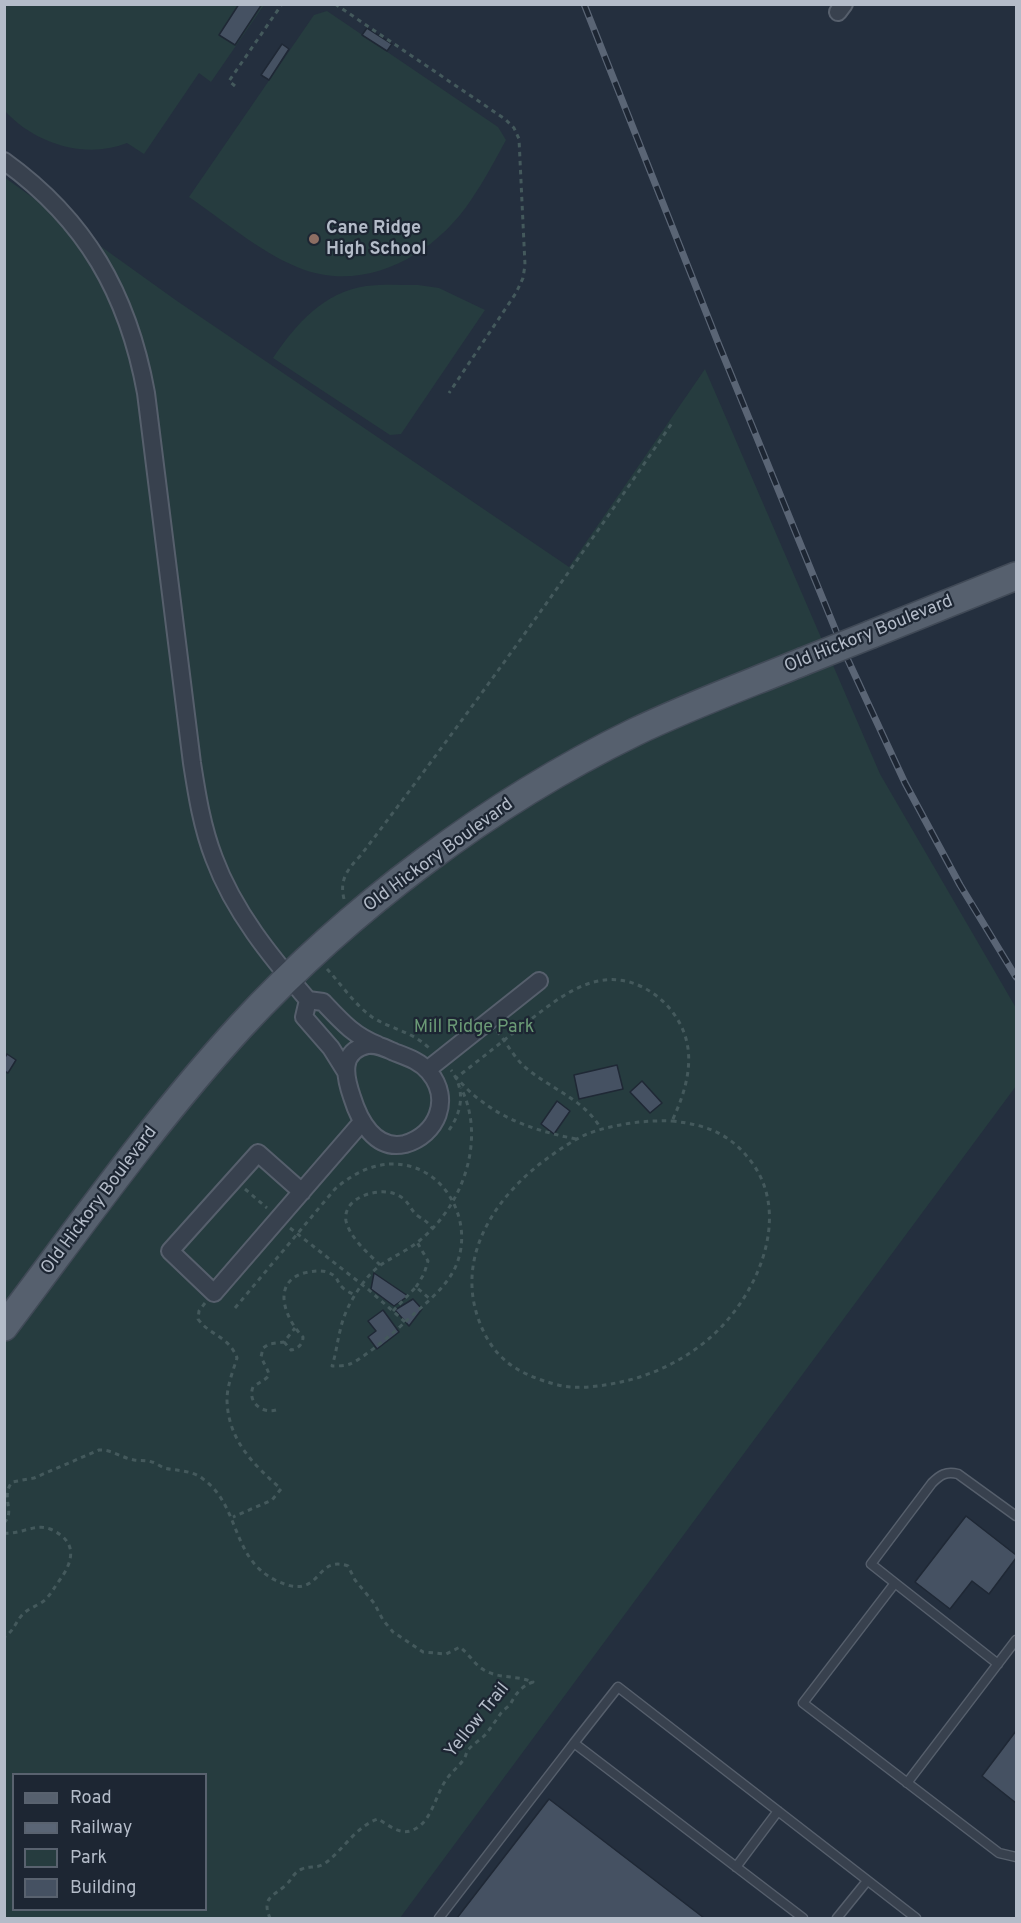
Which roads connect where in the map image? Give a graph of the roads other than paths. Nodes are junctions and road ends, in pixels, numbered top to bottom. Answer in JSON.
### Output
{"nodes":[{"id":1,"x":4,"y":161,"type":"edge"},
{"id":2,"x":1017,"y":576,"type":"edge"},
{"id":3,"x":289,"y":978,"type":"junction"},
{"id":4,"x":539,"y":981,"type":"dead end"},
{"id":5,"x":308,"y":1000,"type":"junction"},
{"id":6,"x":378,"y":1045,"type":"junction"},
{"id":7,"x":427,"y":1070,"type":"junction"},
{"id":8,"x":346,"y":1072,"type":"junction"},
{"id":9,"x":362,"y":1122,"type":"junction"},
{"id":10,"x":302,"y":1192,"type":"junction"},
{"id":11,"x":4,"y":1327,"type":"edge"},
{"id":12,"x":1017,"y":1516,"type":"edge"},
{"id":13,"x":896,"y":1583,"type":"junction"},
{"id":14,"x":1017,"y":1640,"type":"edge"},
{"id":15,"x":998,"y":1665,"type":"junction"},
{"id":16,"x":574,"y":1743,"type":"junction"},
{"id":17,"x":907,"y":1783,"type":"junction"},
{"id":18,"x":777,"y":1811,"type":"junction"},
{"id":19,"x":1017,"y":1857,"type":"edge"},
{"id":20,"x":736,"y":1867,"type":"junction"},
{"id":21,"x":867,"y":1881,"type":"junction"},
{"id":22,"x":439,"y":1918,"type":"edge"},
{"id":23,"x":803,"y":1918,"type":"edge"},
{"id":24,"x":837,"y":1918,"type":"edge"},
{"id":25,"x":916,"y":1918,"type":"edge"}],
"edges":[{"from":1,"to":3,"type":"street"},
{"from":2,"to":3,"type":"main road","name":"Old Hickory Boulevard","bridge":true},
{"from":3,"to":5,"type":"street"},
{"from":3,"to":11,"type":"main road","name":"Old Hickory Boulevard"},
{"from":4,"to":7,"type":"street"},
{"from":5,"to":6,"type":"street"},
{"from":5,"to":8,"type":"street"},
{"from":6,"to":7,"type":"street"},
{"from":6,"to":8,"type":"street"},
{"from":7,"to":9,"type":"street"},
{"from":8,"to":9,"type":"street"},
{"from":9,"to":10,"type":"street"},
{"from":10,"to":10,"type":"street"},
{"from":12,"to":13,"type":"lane"},
{"from":13,"to":15,"type":"lane"},
{"from":13,"to":17,"type":"lane"},
{"from":14,"to":15,"type":"lane"},
{"from":15,"to":17,"type":"lane"},
{"from":16,"to":18,"type":"lane"},
{"from":16,"to":20,"type":"lane"},
{"from":16,"to":22,"type":"lane"},
{"from":17,"to":19,"type":"lane"},
{"from":18,"to":20,"type":"lane"},
{"from":18,"to":21,"type":"lane"},
{"from":20,"to":23,"type":"lane"},
{"from":21,"to":24,"type":"lane"},
{"from":21,"to":25,"type":"lane"}]}
